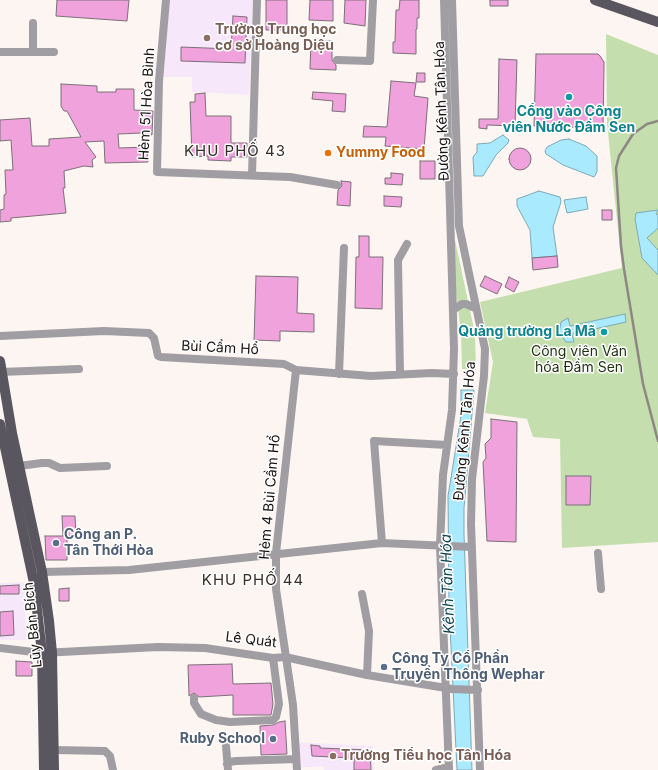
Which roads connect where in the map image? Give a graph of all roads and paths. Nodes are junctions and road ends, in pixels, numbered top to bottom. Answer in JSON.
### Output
{"nodes":[{"id":1,"x":166,"y":0,"type":"edge"},
{"id":2,"x":257,"y":0,"type":"edge"},
{"id":3,"x":373,"y":0,"type":"edge"},
{"id":4,"x":444,"y":0,"type":"edge"},
{"id":5,"x":452,"y":0,"type":"edge"},
{"id":6,"x":595,"y":0,"type":"edge"},
{"id":7,"x":658,"y":22,"type":"edge"},
{"id":8,"x":32,"y":23,"type":"dead end"},
{"id":9,"x":0,"y":52,"type":"edge"},
{"id":10,"x":33,"y":52,"type":"junction"},
{"id":11,"x":54,"y":52,"type":"dead end"},
{"id":12,"x":337,"y":60,"type":"dead end"},
{"id":13,"x":252,"y":176,"type":"junction"},
{"id":14,"x":337,"y":185,"type":"dead end"},
{"id":15,"x":407,"y":244,"type":"dead end"},
{"id":16,"x":344,"y":248,"type":"dead end"},
{"id":17,"x":476,"y":308,"type":"junction"},
{"id":18,"x":453,"y":310,"type":"junction"},
{"id":19,"x":0,"y":336,"type":"edge"},
{"id":20,"x":1,"y":367,"type":"edge"},
{"id":21,"x":79,"y":369,"type":"dead end"},
{"id":22,"x":296,"y":370,"type":"junction"},
{"id":23,"x":339,"y":374,"type":"junction"},
{"id":24,"x":400,"y":374,"type":"junction"},
{"id":25,"x":454,"y":374,"type":"junction"},
{"id":26,"x":0,"y":424,"type":"edge"},
{"id":27,"x":447,"y":445,"type":"junction"},
{"id":28,"x":19,"y":466,"type":"junction"},
{"id":29,"x":107,"y":466,"type":"dead end"},
{"id":30,"x":382,"y":543,"type":"junction"},
{"id":31,"x":443,"y":547,"type":"junction"},
{"id":32,"x":469,"y":547,"type":"junction"},
{"id":33,"x":276,"y":553,"type":"junction"},
{"id":34,"x":598,"y":553,"type":"dead end"},
{"id":35,"x":42,"y":572,"type":"junction"},
{"id":36,"x":601,"y":589,"type":"dead end"},
{"id":37,"x":362,"y":594,"type":"dead end"},
{"id":38,"x":0,"y":648,"type":"edge"},
{"id":39,"x":47,"y":653,"type":"junction"},
{"id":40,"x":285,"y":657,"type":"junction"},
{"id":41,"x":273,"y":658,"type":"junction"},
{"id":42,"x":367,"y":675,"type":"junction"},
{"id":43,"x":449,"y":688,"type":"junction"},
{"id":44,"x":475,"y":690,"type":"junction"},
{"id":45,"x":194,"y":698,"type":"dead end"},
{"id":46,"x":226,"y":746,"type":"dead end"},
{"id":47,"x":54,"y":750,"type":"junction"},
{"id":48,"x":296,"y":759,"type":"junction"},
{"id":49,"x":228,"y":767,"type":"edge"},
{"id":50,"x":449,"y":769,"type":"edge"},
{"id":51,"x":44,"y":770,"type":"edge"},
{"id":52,"x":54,"y":770,"type":"edge"},
{"id":53,"x":113,"y":770,"type":"edge"},
{"id":54,"x":297,"y":770,"type":"edge"},
{"id":55,"x":436,"y":770,"type":"edge"},
{"id":56,"x":480,"y":770,"type":"edge"}],
"edges":[{"from":1,"to":13,"type":"street","name":"Hẻm 51 Hòa Bình"},
{"from":2,"to":13,"type":"street"},
{"from":3,"to":12,"type":"street"},
{"from":4,"to":18,"type":"street","name":"Đường Kênh Tân Hóa"},
{"from":5,"to":17,"type":"street","name":"Đường Kênh Tân Hóa"},
{"from":6,"to":7,"type":"main road"},
{"from":8,"to":10,"type":"street"},
{"from":9,"to":10,"type":"street"},
{"from":10,"to":11,"type":"street"},
{"from":13,"to":14,"type":"street","name":"Hẻm 51 Hòa Bình"},
{"from":15,"to":24,"type":"street"},
{"from":16,"to":23,"type":"street"},
{"from":17,"to":18,"type":"street"},
{"from":17,"to":32,"type":"street","name":"Đường Kênh Tân Hóa"},
{"from":18,"to":25,"type":"street","name":"Đường Kênh Tân Hóa"},
{"from":19,"to":22,"type":"street","name":"Bùi Cẩm Hổ"},
{"from":20,"to":21,"type":"street"},
{"from":20,"to":28,"type":"main road","name":"Lũy Bán Bích"},
{"from":22,"to":23,"type":"street","name":"Bùi Cẩm Hổ"},
{"from":22,"to":33,"type":"street","name":"Hẻm 4 Bùi Cầm Hổ"},
{"from":23,"to":24,"type":"street","name":"Bùi Cẩm Hổ"},
{"from":24,"to":25,"type":"street","name":"Bùi Cẩm Hổ"},
{"from":25,"to":27,"type":"street","name":"Đường Kênh Tân Hóa"},
{"from":26,"to":39,"type":"main road","name":"Lũy Bán Bích"},
{"from":27,"to":30,"type":"street"},
{"from":27,"to":31,"type":"street","name":"Đường Kênh Tân Hóa"},
{"from":28,"to":29,"type":"street"},
{"from":28,"to":35,"type":"main road","name":"Lũy Bán Bích"},
{"from":30,"to":31,"type":"street"},
{"from":30,"to":33,"type":"street"},
{"from":31,"to":32,"type":"street"},
{"from":31,"to":43,"type":"street","name":"Đường Kênh Tân Hóa"},
{"from":32,"to":44,"type":"street","name":"Đường Kênh Tân Hóa"},
{"from":33,"to":35,"type":"street"},
{"from":33,"to":40,"type":"street","name":"Hẻm 4 Bùi Cầm Hổ"},
{"from":34,"to":36,"type":"street"},
{"from":35,"to":39,"type":"main road","name":"Lũy Bán Bích"},
{"from":37,"to":42,"type":"street"},
{"from":38,"to":39,"type":"street","name":"Lê Quát"},
{"from":39,"to":41,"type":"street","name":"Lê Quát"},
{"from":39,"to":47,"type":"main road","name":"Lũy Bán Bích"},
{"from":39,"to":51,"type":"main road","name":"Lũy Bán Bích"},
{"from":40,"to":41,"type":"street","name":"Lê Quát"},
{"from":40,"to":42,"type":"street","name":"Lê Quát"},
{"from":40,"to":48,"type":"street","name":"Hẻm 4 Bùi Cầm Hổ"},
{"from":41,"to":45,"type":"street"},
{"from":42,"to":43,"type":"street","name":"Lê Quát"},
{"from":43,"to":44,"type":"street","name":"Lê Quát"},
{"from":43,"to":50,"type":"street","name":"Đường Kênh Tân Hóa"},
{"from":44,"to":56,"type":"street","name":"Đường Kênh Tân Hóa"},
{"from":46,"to":49,"type":"street"},
{"from":47,"to":52,"type":"main road","name":"Lũy Bán Bích"},
{"from":47,"to":53,"type":"street"},
{"from":48,"to":49,"type":"street"},
{"from":48,"to":54,"type":"street","name":"Hẻm 4 Bùi Cầm Hổ"},
{"from":50,"to":55,"type":"street"}]}
